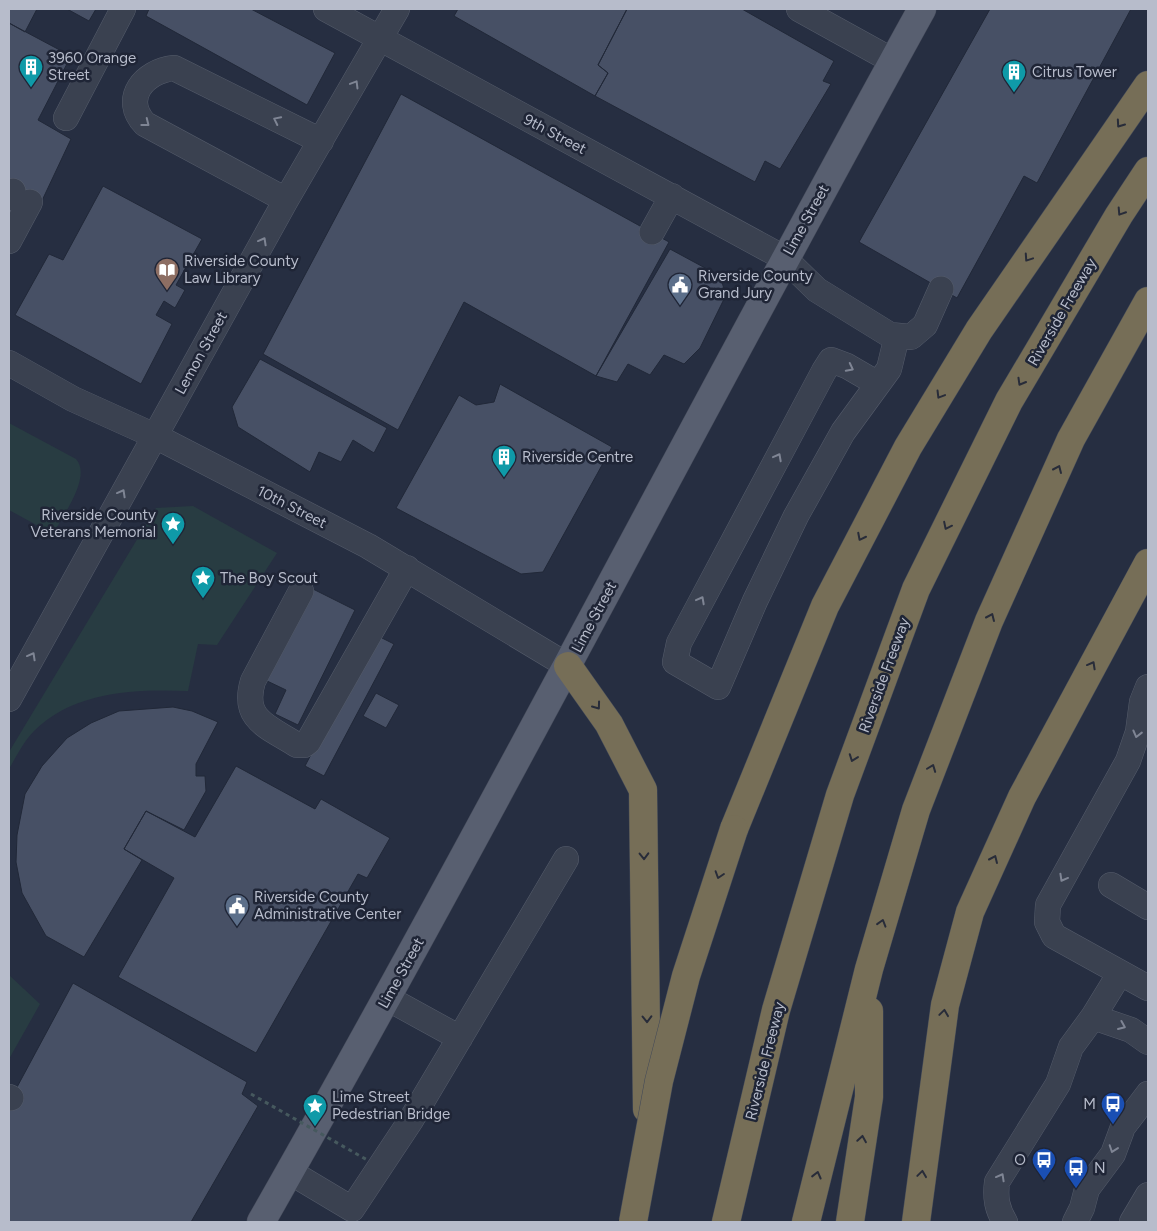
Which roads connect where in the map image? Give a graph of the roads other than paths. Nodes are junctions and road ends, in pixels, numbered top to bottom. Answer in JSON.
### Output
{"nodes":[{"id":1,"x":123,"y":9,"type":"edge"},
{"id":2,"x":326,"y":9,"type":"edge"},
{"id":3,"x":397,"y":9,"type":"edge"},
{"id":4,"x":922,"y":9,"type":"edge"},
{"id":5,"x":810,"y":11,"type":"edge"},
{"id":6,"x":381,"y":39,"type":"junction"},
{"id":7,"x":893,"y":61,"type":"junction"},
{"id":8,"x":1148,"y":85,"type":"edge"},
{"id":9,"x":66,"y":118,"type":"dead end"},
{"id":10,"x":320,"y":141,"type":"junction"},
{"id":11,"x":1148,"y":171,"type":"edge"},
{"id":12,"x":672,"y":196,"type":"junction"},
{"id":13,"x":17,"y":197,"type":"edge"},
{"id":14,"x":286,"y":200,"type":"junction"},
{"id":15,"x":652,"y":232,"type":"dead end"},
{"id":16,"x":9,"y":240,"type":"edge"},
{"id":17,"x":784,"y":258,"type":"junction"},
{"id":18,"x":940,"y":289,"type":"dead end"},
{"id":19,"x":1148,"y":301,"type":"edge"},
{"id":20,"x":897,"y":336,"type":"junction"},
{"id":21,"x":9,"y":363,"type":"edge"},
{"id":22,"x":878,"y":384,"type":"junction"},
{"id":23,"x":155,"y":436,"type":"junction"},
{"id":24,"x":1148,"y":563,"type":"edge"},
{"id":25,"x":407,"y":568,"type":"junction"},
{"id":26,"x":302,"y":591,"type":"dead end"},
{"id":27,"x":568,"y":666,"type":"junction"},
{"id":28,"x":1148,"y":687,"type":"edge"},
{"id":29,"x":9,"y":699,"type":"edge"},
{"id":30,"x":566,"y":859,"type":"dead end"},
{"id":31,"x":1111,"y":885,"type":"dead end"},
{"id":32,"x":1148,"y":907,"type":"edge"},
{"id":33,"x":868,"y":969,"type":"junction"},
{"id":34,"x":1120,"y":973,"type":"junction"},
{"id":35,"x":1148,"y":988,"type":"edge"},
{"id":36,"x":387,"y":998,"type":"junction"},
{"id":37,"x":1093,"y":1017,"type":"junction"},
{"id":38,"x":460,"y":1038,"type":"junction"},
{"id":39,"x":1148,"y":1042,"type":"edge"},
{"id":40,"x":1148,"y":1094,"type":"edge"},
{"id":41,"x":290,"y":1172,"type":"junction"},
{"id":42,"x":1148,"y":1195,"type":"edge"},
{"id":43,"x":348,"y":1216,"type":"edge"},
{"id":44,"x":261,"y":1222,"type":"edge"},
{"id":45,"x":633,"y":1222,"type":"edge"},
{"id":46,"x":647,"y":1222,"type":"edge"},
{"id":47,"x":726,"y":1222,"type":"edge"},
{"id":48,"x":806,"y":1222,"type":"edge"},
{"id":49,"x":850,"y":1222,"type":"edge"},
{"id":50,"x":916,"y":1222,"type":"edge"},
{"id":51,"x":1005,"y":1222,"type":"edge"},
{"id":52,"x":1075,"y":1222,"type":"edge"},
{"id":53,"x":1132,"y":1222,"type":"edge"}],
"edges":[{"from":1,"to":9,"type":"street"},
{"from":2,"to":6,"type":"street","name":"9th Street"},
{"from":3,"to":6,"type":"street","name":"Lemon Street"},
{"from":4,"to":7,"type":"main road","name":"Lime Street"},
{"from":5,"to":7,"type":"street"},
{"from":10,"to":6,"type":"street","name":"Lemon Street","one_way":true},
{"from":6,"to":12,"type":"street","name":"9th Street"},
{"from":7,"to":17,"type":"main road","name":"Lime Street"},
{"from":8,"to":45,"type":"highway","one_way":true,"bridge":true},
{"from":10,"to":14,"type":"street","name":"Lemon Street"},
{"from":10,"to":14,"type":"street","one_way":true},
{"from":11,"to":47,"type":"highway","name":"Riverside Freeway","one_way":true},
{"from":12,"to":15,"type":"street"},
{"from":12,"to":17,"type":"street","name":"9th Street"},
{"from":13,"to":16,"type":"street"},
{"from":23,"to":14,"type":"street","name":"Lemon Street","one_way":true},
{"from":17,"to":20,"type":"street","name":"9th Street"},
{"from":17,"to":27,"type":"main road","name":"Lime Street"},
{"from":18,"to":20,"type":"street"},
{"from":33,"to":19,"type":"highway","one_way":true},
{"from":20,"to":22,"type":"street"},
{"from":21,"to":23,"type":"street","name":"10th Street"},
{"from":22,"to":22,"type":"street","one_way":true},
{"from":23,"to":25,"type":"street","name":"10th Street"},
{"from":29,"to":23,"type":"street","name":"Lemon Street","one_way":true},
{"from":50,"to":24,"type":"highway","one_way":true},
{"from":25,"to":26,"type":"street"},
{"from":25,"to":27,"type":"street","name":"10th Street"},
{"from":27,"to":36,"type":"main road","name":"Lime Street"},
{"from":27,"to":46,"type":"highway","one_way":true},
{"from":28,"to":34,"type":"street","one_way":true},
{"from":30,"to":38,"type":"street"},
{"from":31,"to":32,"type":"street"},
{"from":48,"to":33,"type":"highway","one_way":true},
{"from":49,"to":33,"type":"highway","one_way":true},
{"from":34,"to":35,"type":"street"},
{"from":34,"to":37,"type":"street"},
{"from":36,"to":38,"type":"street"},
{"from":36,"to":41,"type":"main road","name":"Lime Street"},
{"from":37,"to":39,"type":"street","one_way":true},
{"from":51,"to":37,"type":"street","one_way":true},
{"from":38,"to":43,"type":"street"},
{"from":40,"to":52,"type":"street","one_way":true},
{"from":41,"to":43,"type":"street"},
{"from":41,"to":44,"type":"main road","name":"Lime Street"},
{"from":42,"to":53,"type":"street"}]}
